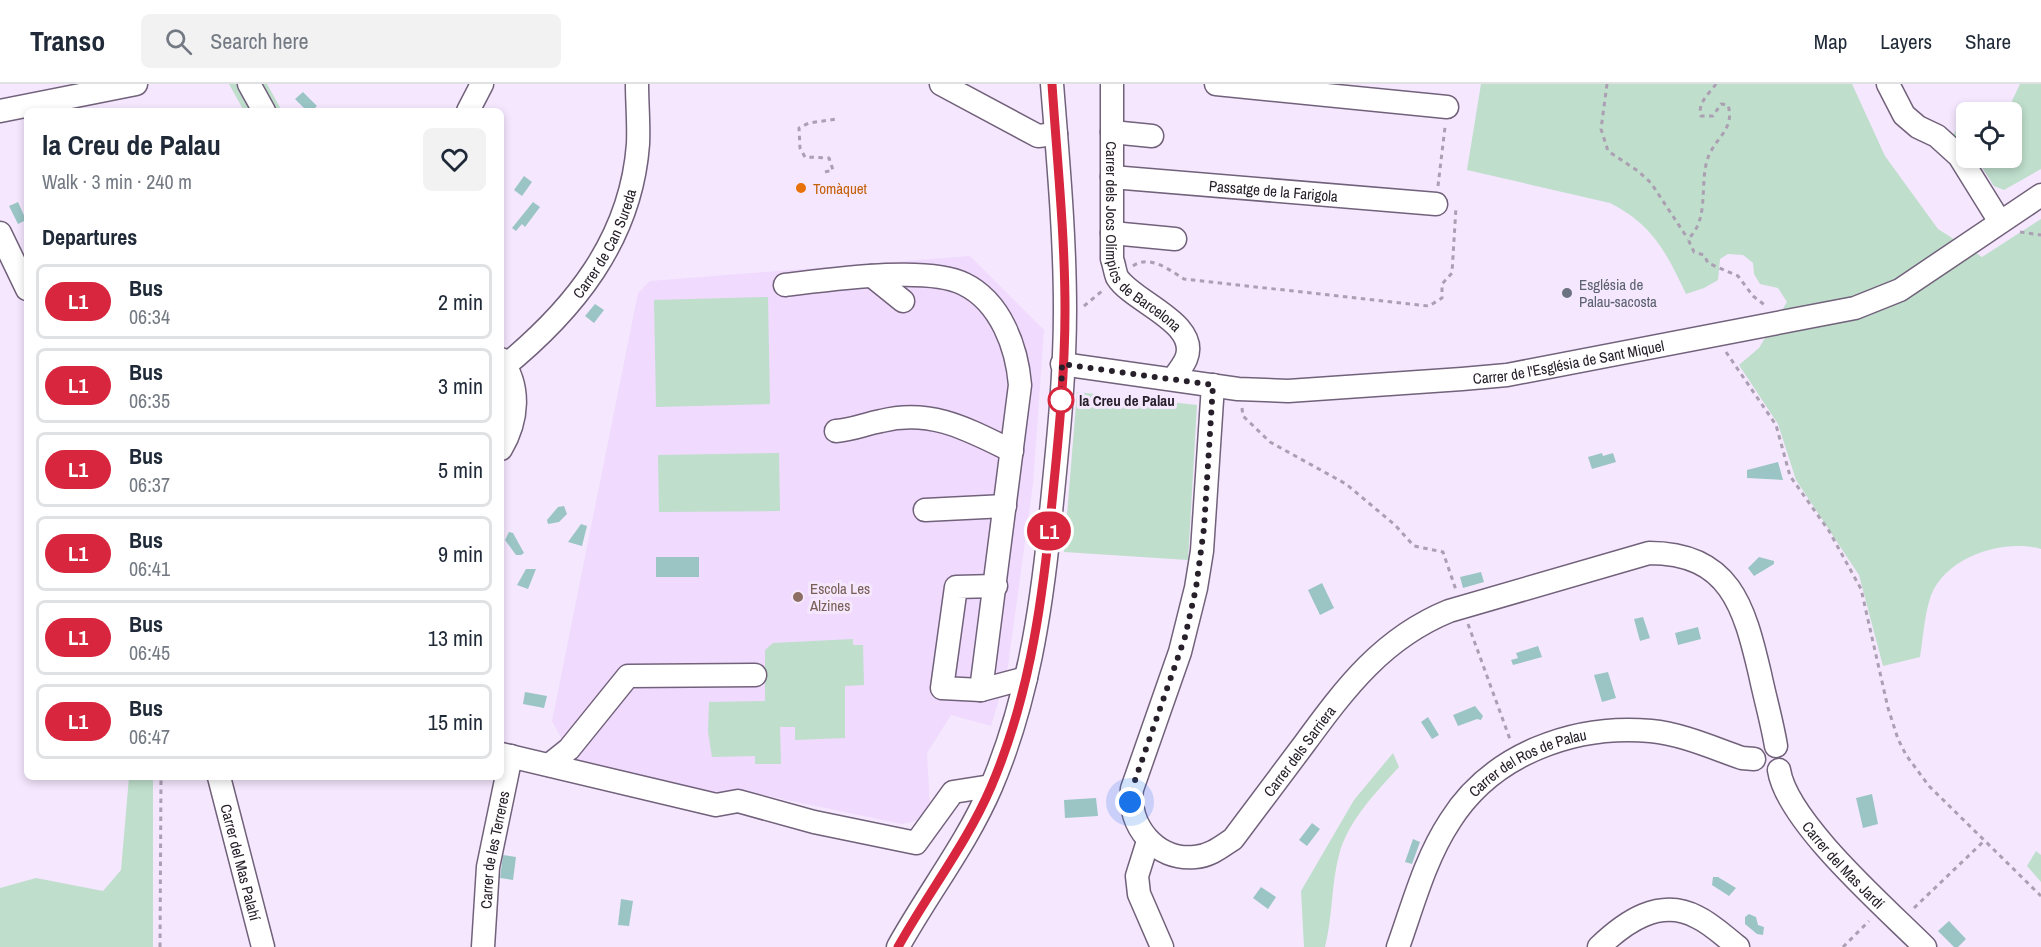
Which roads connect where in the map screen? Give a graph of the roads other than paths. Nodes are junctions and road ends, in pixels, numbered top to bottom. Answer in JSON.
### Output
{"nodes":[{"id":1,"x":136,"y":84,"type":"edge"},
{"id":2,"x":249,"y":84,"type":"edge"},
{"id":3,"x":482,"y":84,"type":"edge"},
{"id":4,"x":637,"y":84,"type":"edge"},
{"id":5,"x":941,"y":84,"type":"edge"},
{"id":6,"x":1052,"y":84,"type":"edge"},
{"id":7,"x":1112,"y":84,"type":"edge"},
{"id":8,"x":1216,"y":84,"type":"edge"},
{"id":9,"x":1888,"y":84,"type":"edge"},
{"id":10,"x":1447,"y":107,"type":"road end"},
{"id":11,"x":262,"y":108,"type":"edge"},
{"id":12,"x":470,"y":108,"type":"edge"},
{"id":13,"x":0,"y":111,"type":"edge"},
{"id":14,"x":1112,"y":132,"type":"junction"},
{"id":15,"x":1056,"y":134,"type":"junction"},
{"id":16,"x":1152,"y":136,"type":"dead end"},
{"id":17,"x":1112,"y":177,"type":"junction"},
{"id":18,"x":2041,"y":195,"type":"edge"},
{"id":19,"x":1436,"y":204,"type":"road end"},
{"id":20,"x":2000,"y":222,"type":"junction"},
{"id":21,"x":0,"y":233,"type":"edge"},
{"id":22,"x":1112,"y":233,"type":"junction"},
{"id":23,"x":1175,"y":239,"type":"dead end"},
{"id":24,"x":872,"y":276,"type":"junction"},
{"id":25,"x":24,"y":281,"type":"edge"},
{"id":26,"x":785,"y":285,"type":"dead end"},
{"id":27,"x":903,"y":302,"type":"dead end"},
{"id":28,"x":504,"y":363,"type":"edge"},
{"id":29,"x":1062,"y":364,"type":"junction"},
{"id":30,"x":504,"y":366,"type":"edge"},
{"id":31,"x":1173,"y":379,"type":"junction"},
{"id":32,"x":1213,"y":385,"type":"junction"},
{"id":33,"x":836,"y":431,"type":"dead end"},
{"id":34,"x":504,"y":443,"type":"edge"},
{"id":35,"x":1012,"y":451,"type":"junction"},
{"id":36,"x":1005,"y":506,"type":"junction"},
{"id":37,"x":926,"y":510,"type":"dead end"},
{"id":38,"x":996,"y":586,"type":"junction"},
{"id":39,"x":755,"y":675,"type":"dead end"},
{"id":40,"x":1026,"y":678,"type":"junction"},
{"id":41,"x":981,"y":690,"type":"junction"},
{"id":42,"x":1776,"y":746,"type":"junction"},
{"id":43,"x":506,"y":755,"type":"edge"},
{"id":44,"x":1754,"y":759,"type":"junction"},
{"id":45,"x":549,"y":765,"type":"junction"},
{"id":46,"x":1779,"y":770,"type":"junction"},
{"id":47,"x":220,"y":780,"type":"edge"},
{"id":48,"x":502,"y":780,"type":"edge"},
{"id":49,"x":992,"y":786,"type":"junction"},
{"id":50,"x":1148,"y":841,"type":"junction"},
{"id":51,"x":263,"y":947,"type":"edge"},
{"id":52,"x":483,"y":947,"type":"edge"},
{"id":53,"x":898,"y":947,"type":"edge"},
{"id":54,"x":1162,"y":947,"type":"edge"},
{"id":55,"x":1398,"y":947,"type":"edge"},
{"id":56,"x":1599,"y":947,"type":"edge"},
{"id":57,"x":1738,"y":947,"type":"edge"},
{"id":58,"x":1925,"y":947,"type":"edge"}],
"edges":[{"from":1,"to":13,"type":"street"},
{"from":2,"to":11,"type":"street"},
{"from":3,"to":12,"type":"street"},
{"from":4,"to":28,"type":"street","name":"Carrer de Can Sureda"},
{"from":5,"to":15,"type":"street"},
{"from":6,"to":15,"type":"street"},
{"from":7,"to":14,"type":"street","name":"Carrer dels Jocs Olímpics de Barcelona"},
{"from":8,"to":10,"type":"street"},
{"from":9,"to":20,"type":"street"},
{"from":14,"to":16,"type":"street"},
{"from":14,"to":17,"type":"street","name":"Carrer dels Jocs Olímpics de Barcelona"},
{"from":15,"to":29,"type":"street"},
{"from":17,"to":19,"type":"street","name":"Passatge de la Farigola"},
{"from":17,"to":22,"type":"street","name":"Carrer dels Jocs Olímpics de Barcelona"},
{"from":18,"to":20,"type":"street","name":"Carrer de l'Església de Sant Miquel"},
{"from":20,"to":32,"type":"street","name":"Carrer de l'Església de Sant Miquel"},
{"from":21,"to":25,"type":"street"},
{"from":22,"to":23,"type":"street"},
{"from":22,"to":31,"type":"street","name":"Carrer dels Jocs Olímpics de Barcelona"},
{"from":24,"to":26,"type":"street"},
{"from":24,"to":27,"type":"street"},
{"from":24,"to":35,"type":"street"},
{"from":29,"to":31,"type":"street","name":"Carrer de l'Església de Sant Miquel"},
{"from":29,"to":40,"type":"street"},
{"from":30,"to":34,"type":"street"},
{"from":31,"to":32,"type":"street","name":"Carrer de l'Església de Sant Miquel"},
{"from":32,"to":50,"type":"street"},
{"from":33,"to":35,"type":"street"},
{"from":35,"to":36,"type":"street"},
{"from":36,"to":37,"type":"street"},
{"from":36,"to":38,"type":"street"},
{"from":38,"to":41,"type":"street"},
{"from":38,"to":41,"type":"street"},
{"from":39,"to":45,"type":"street"},
{"from":40,"to":41,"type":"street"},
{"from":40,"to":49,"type":"street"},
{"from":42,"to":44,"type":"street"},
{"from":42,"to":46,"type":"street"},
{"from":42,"to":50,"type":"street","name":"Carrer dels Sarriera"},
{"from":43,"to":45,"type":"street"},
{"from":44,"to":46,"type":"street"},
{"from":44,"to":55,"type":"street","name":"Carrer del Ros de Palau"},
{"from":45,"to":49,"type":"street"},
{"from":46,"to":58,"type":"street","name":"Carrer del Mas Jardí"},
{"from":47,"to":51,"type":"street","name":"Carrer del Mas Palahí"},
{"from":48,"to":52,"type":"street","name":"Carrer de les Terreres"},
{"from":49,"to":53,"type":"street"},
{"from":50,"to":54,"type":"street"},
{"from":56,"to":57,"type":"street"}]}
